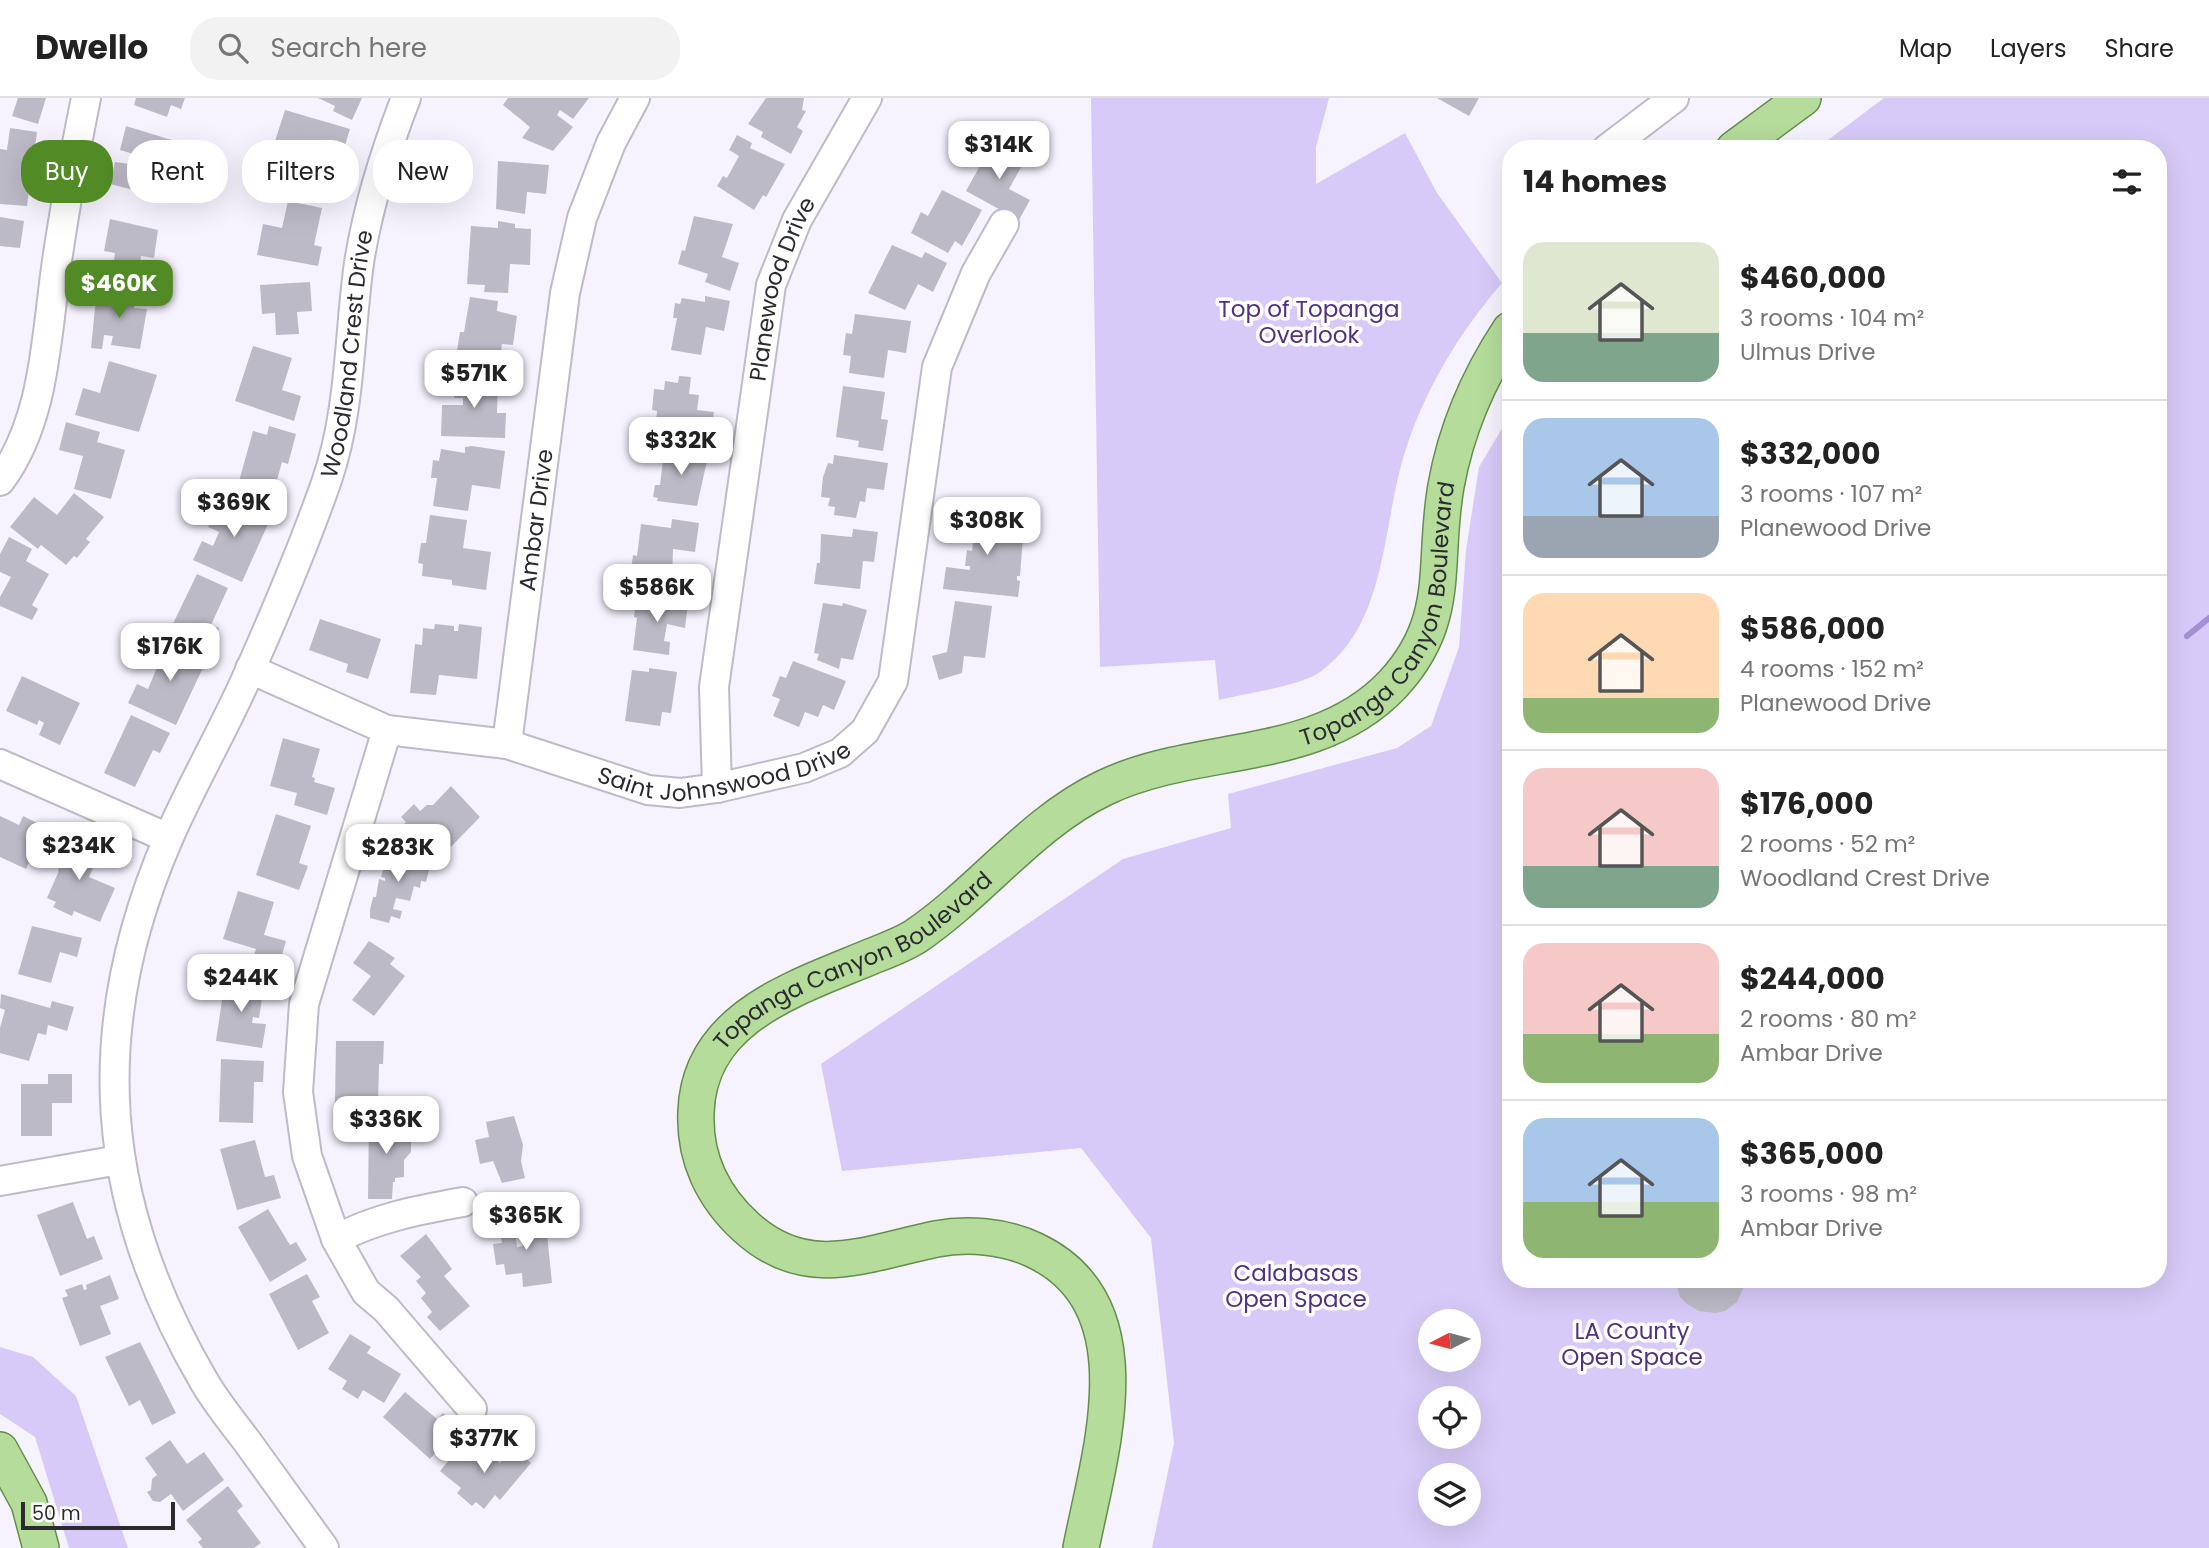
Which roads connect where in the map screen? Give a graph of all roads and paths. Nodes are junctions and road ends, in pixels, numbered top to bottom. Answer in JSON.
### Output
{"nodes":[{"id":1,"x":86,"y":98,"type":"edge"},
{"id":2,"x":406,"y":98,"type":"edge"},
{"id":3,"x":635,"y":98,"type":"edge"},
{"id":4,"x":867,"y":98,"type":"edge"},
{"id":5,"x":1674,"y":98,"type":"edge"},
{"id":6,"x":1803,"y":98,"type":"edge"},
{"id":7,"x":1618,"y":140,"type":"edge"},
{"id":8,"x":1746,"y":140,"type":"edge"},
{"id":9,"x":1004,"y":225,"type":"dead end"},
{"id":10,"x":1502,"y":344,"type":"edge"},
{"id":11,"x":0,"y":481,"type":"edge"},
{"id":12,"x":250,"y":669,"type":"junction"},
{"id":13,"x":387,"y":730,"type":"junction"},
{"id":14,"x":508,"y":744,"type":"junction"},
{"id":15,"x":0,"y":764,"type":"edge"},
{"id":16,"x":717,"y":788,"type":"junction"},
{"id":17,"x":168,"y":838,"type":"junction"},
{"id":18,"x":119,"y":1160,"type":"junction"},
{"id":19,"x":0,"y":1181,"type":"edge"},
{"id":20,"x":463,"y":1202,"type":"dead end"},
{"id":21,"x":336,"y":1239,"type":"junction"},
{"id":22,"x":472,"y":1409,"type":"dead end"},
{"id":23,"x":0,"y":1450,"type":"edge"},
{"id":24,"x":41,"y":1548,"type":"edge"},
{"id":25,"x":324,"y":1548,"type":"edge"},
{"id":26,"x":1081,"y":1548,"type":"edge"}],
"edges":[{"from":1,"to":11,"type":"street"},
{"from":2,"to":12,"type":"street","name":"Woodland Crest Drive"},
{"from":3,"to":14,"type":"street","name":"Ambar Drive"},
{"from":4,"to":16,"type":"street","name":"Planewood Drive"},
{"from":5,"to":7,"type":"street"},
{"from":6,"to":8,"type":"main road"},
{"from":9,"to":16,"type":"street","name":"Saint Johnswood Drive"},
{"from":10,"to":26,"type":"main road","name":"Topanga Canyon Boulevard"},
{"from":12,"to":13,"type":"street","name":"Saint Johnswood Drive"},
{"from":12,"to":17,"type":"street","name":"Woodland Crest Drive"},
{"from":13,"to":14,"type":"street","name":"Saint Johnswood Drive"},
{"from":13,"to":21,"type":"street"},
{"from":14,"to":16,"type":"street","name":"Saint Johnswood Drive"},
{"from":15,"to":17,"type":"street"},
{"from":17,"to":18,"type":"street","name":"Woodland Crest Drive"},
{"from":18,"to":19,"type":"street"},
{"from":18,"to":25,"type":"street","name":"Woodland Crest Drive"},
{"from":20,"to":21,"type":"street"},
{"from":21,"to":22,"type":"street"},
{"from":23,"to":24,"type":"main road"}]}
